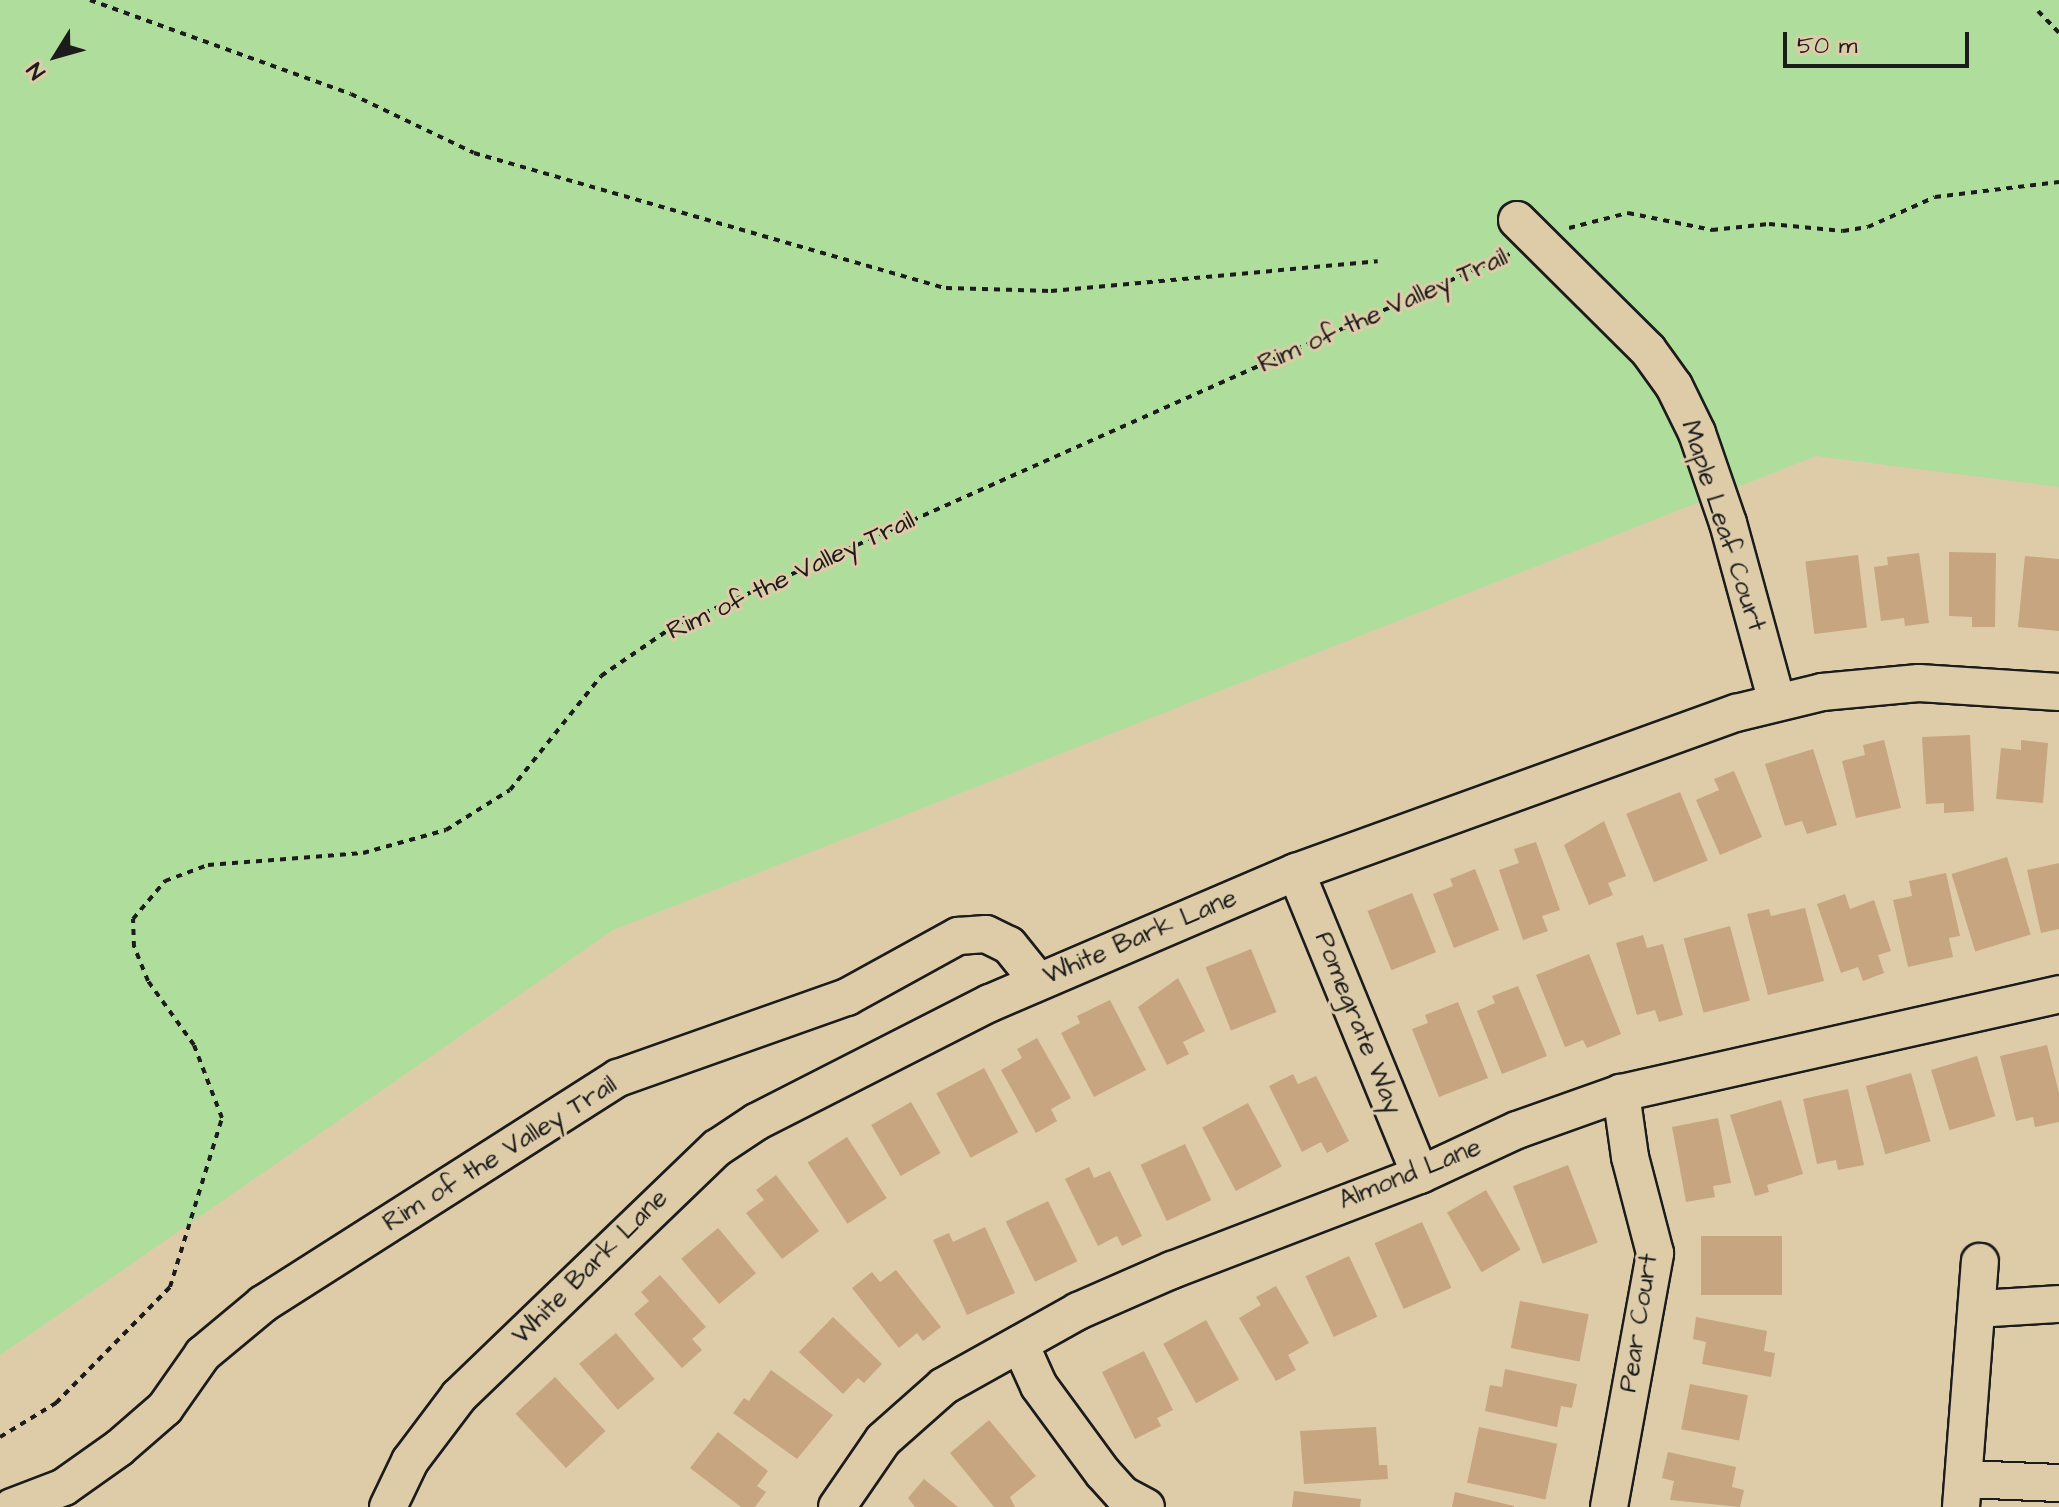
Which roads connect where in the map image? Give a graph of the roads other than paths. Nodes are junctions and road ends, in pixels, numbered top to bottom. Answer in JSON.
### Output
{"nodes":[{"id":1,"x":1528,"y":231,"type":"road end"},
{"id":2,"x":2059,"y":692,"type":"edge"},
{"id":3,"x":1777,"y":702,"type":"junction"},
{"id":4,"x":1296,"y":872,"type":"junction"},
{"id":5,"x":1037,"y":980,"type":"junction"},
{"id":6,"x":2059,"y":994,"type":"edge"},
{"id":7,"x":1621,"y":1093,"type":"junction"},
{"id":8,"x":1420,"y":1175,"type":"junction"},
{"id":9,"x":1980,"y":1262,"type":"dead end"},
{"id":10,"x":2059,"y":1304,"type":"edge"},
{"id":11,"x":1977,"y":1309,"type":"junction"},
{"id":12,"x":1020,"y":1344,"type":"junction"},
{"id":13,"x":2059,"y":1483,"type":"edge"},
{"id":14,"x":1963,"y":1493,"type":"edge"},
{"id":15,"x":12,"y":1507,"type":"edge"},
{"id":16,"x":388,"y":1507,"type":"edge"},
{"id":17,"x":837,"y":1507,"type":"edge"},
{"id":18,"x":1146,"y":1507,"type":"edge"},
{"id":19,"x":1609,"y":1507,"type":"edge"}],
"edges":[{"from":1,"to":3,"type":"street","name":"Maple Leaf Court"},
{"from":2,"to":3,"type":"street","name":"White Bark Lane"},
{"from":3,"to":4,"type":"street","name":"White Bark Lane"},
{"from":4,"to":5,"type":"street","name":"White Bark Lane"},
{"from":4,"to":8,"type":"street","name":"Pomegrate Way"},
{"from":5,"to":15,"type":"street","name":"Rim of the Valley Trail"},
{"from":5,"to":16,"type":"street","name":"White Bark Lane"},
{"from":6,"to":7,"type":"street","name":"Almond Lane"},
{"from":7,"to":8,"type":"street","name":"Almond Lane"},
{"from":7,"to":19,"type":"street","name":"Pear Court"},
{"from":8,"to":12,"type":"street","name":"Almond Lane"},
{"from":9,"to":11,"type":"street"},
{"from":10,"to":11,"type":"street"},
{"from":11,"to":14,"type":"street"},
{"from":12,"to":17,"type":"street","name":"Almond Lane"},
{"from":12,"to":18,"type":"street"},
{"from":13,"to":14,"type":"street"}]}
